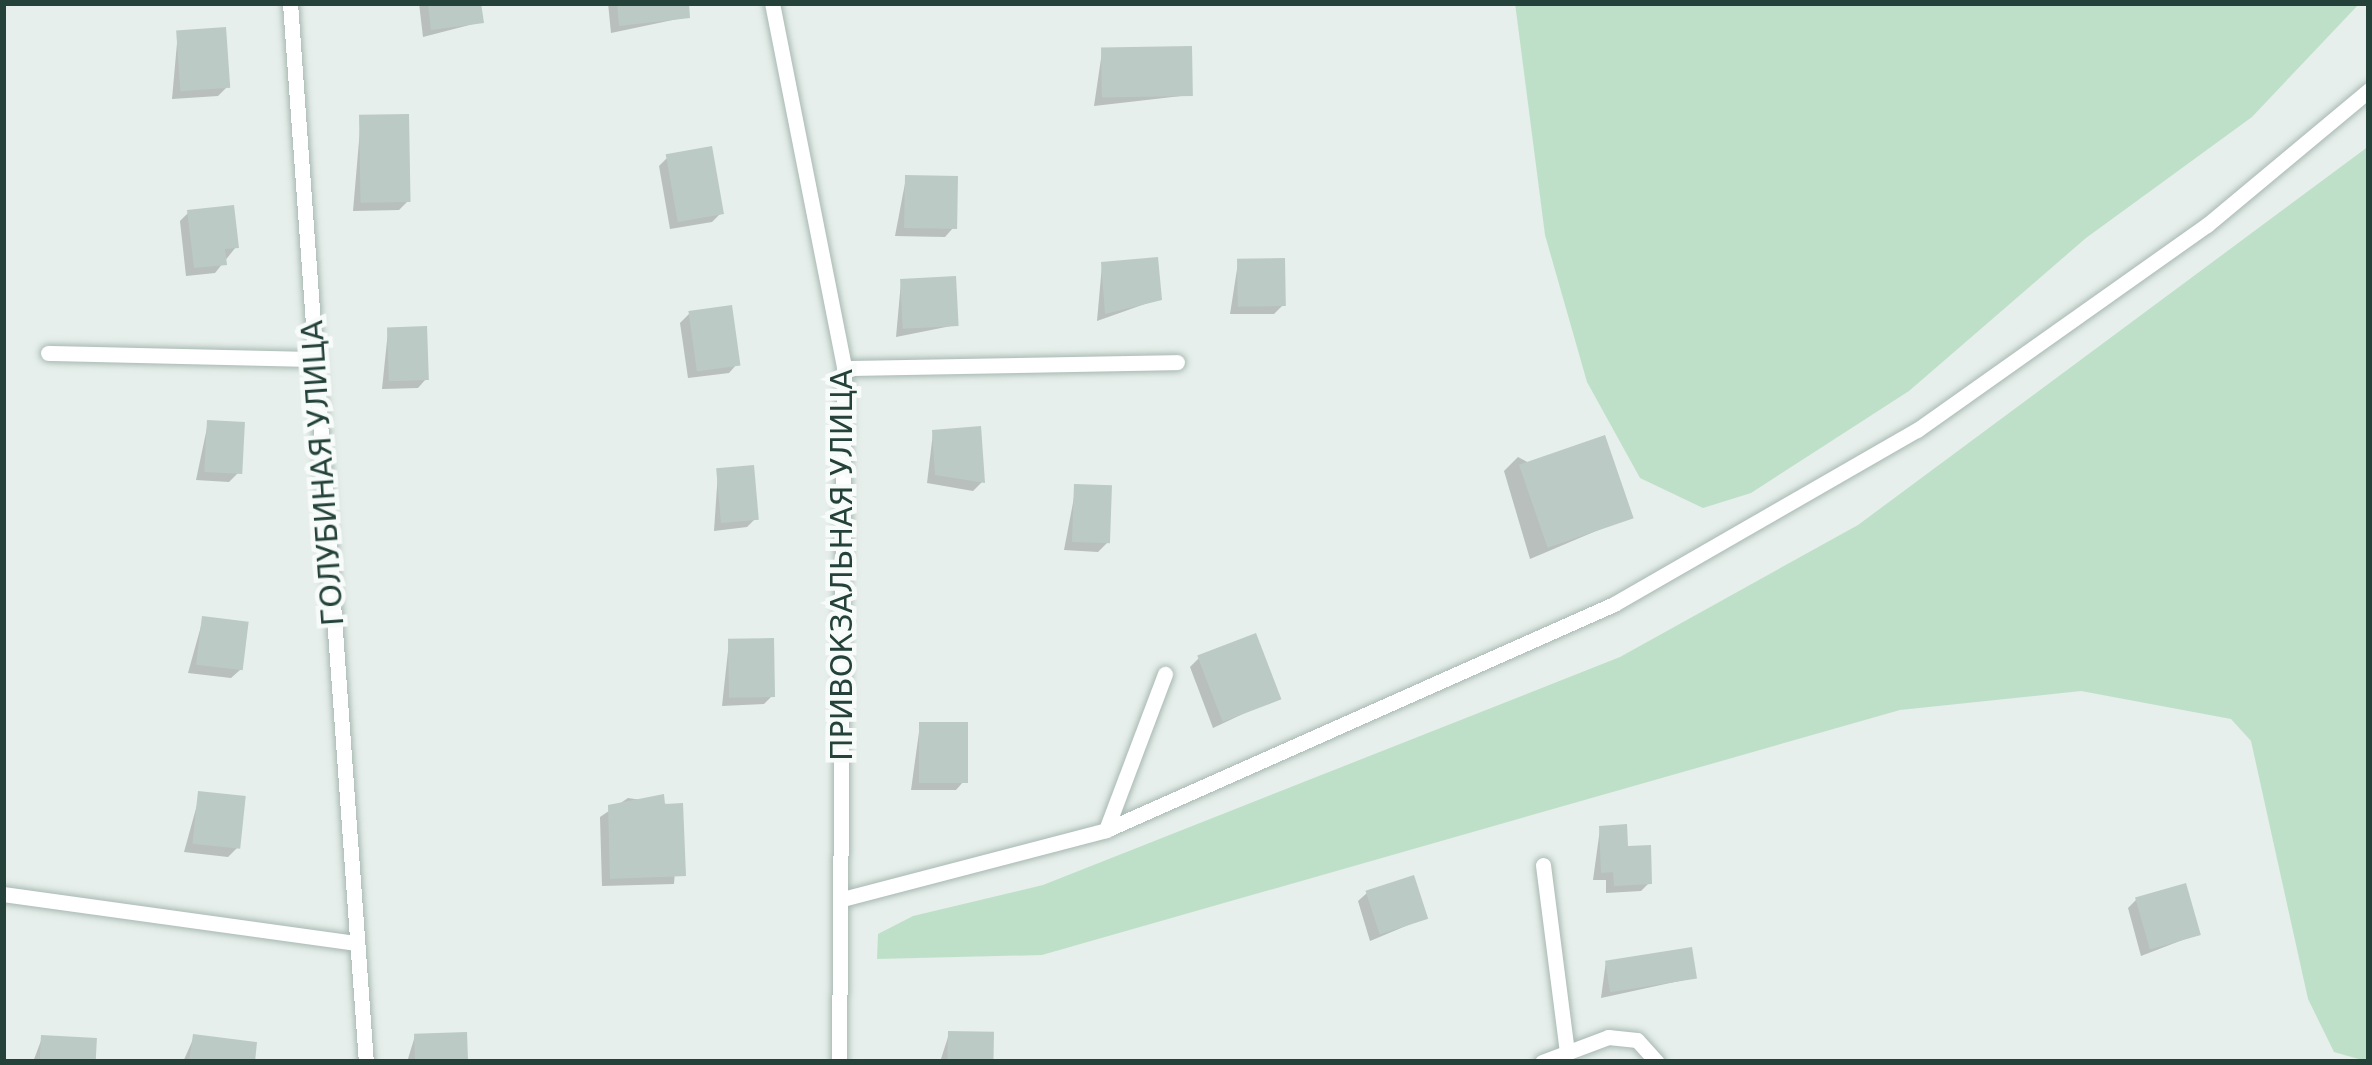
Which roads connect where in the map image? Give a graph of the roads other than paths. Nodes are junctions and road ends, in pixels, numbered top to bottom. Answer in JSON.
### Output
{"nodes":[{"id":1,"x":290,"y":3,"type":"edge"},
{"id":2,"x":772,"y":3,"type":"edge"},
{"id":3,"x":2369,"y":90,"type":"edge"},
{"id":4,"x":48,"y":353,"type":"dead end"},
{"id":5,"x":315,"y":359,"type":"junction"},
{"id":6,"x":1177,"y":362,"type":"dead end"},
{"id":7,"x":844,"y":368,"type":"junction"},
{"id":8,"x":1165,"y":674,"type":"dead end"},
{"id":9,"x":1106,"y":830,"type":"junction"},
{"id":10,"x":1543,"y":865,"type":"dead end"},
{"id":11,"x":3,"y":894,"type":"edge"},
{"id":12,"x":842,"y":899,"type":"junction"},
{"id":13,"x":357,"y":943,"type":"junction"},
{"id":14,"x":1567,"y":1053,"type":"junction"},
{"id":15,"x":366,"y":1062,"type":"edge"},
{"id":16,"x":839,"y":1062,"type":"edge"},
{"id":17,"x":1542,"y":1062,"type":"edge"},
{"id":18,"x":1657,"y":1062,"type":"edge"}],
"edges":[{"from":1,"to":5,"type":"lane","name":"ГОЛУБИНАЯ УЛИЦА"},
{"from":2,"to":7,"type":"lane","name":"ПРИВОКЗАЛЬНАЯ УЛИЦА"},
{"from":3,"to":9,"type":"lane"},
{"from":4,"to":5,"type":"lane"},
{"from":5,"to":13,"type":"lane","name":"ГОЛУБИНАЯ УЛИЦА"},
{"from":6,"to":7,"type":"lane"},
{"from":7,"to":12,"type":"lane","name":"ПРИВОКЗАЛЬНАЯ УЛИЦА"},
{"from":8,"to":9,"type":"lane"},
{"from":9,"to":12,"type":"lane"},
{"from":10,"to":14,"type":"lane"},
{"from":11,"to":13,"type":"lane"},
{"from":12,"to":16,"type":"lane","name":"ПРИВОКЗАЛЬНАЯ УЛИЦА"},
{"from":13,"to":15,"type":"lane","name":"ГОЛУБИНАЯ УЛИЦА"},
{"from":14,"to":17,"type":"lane"},
{"from":14,"to":18,"type":"lane"}]}
